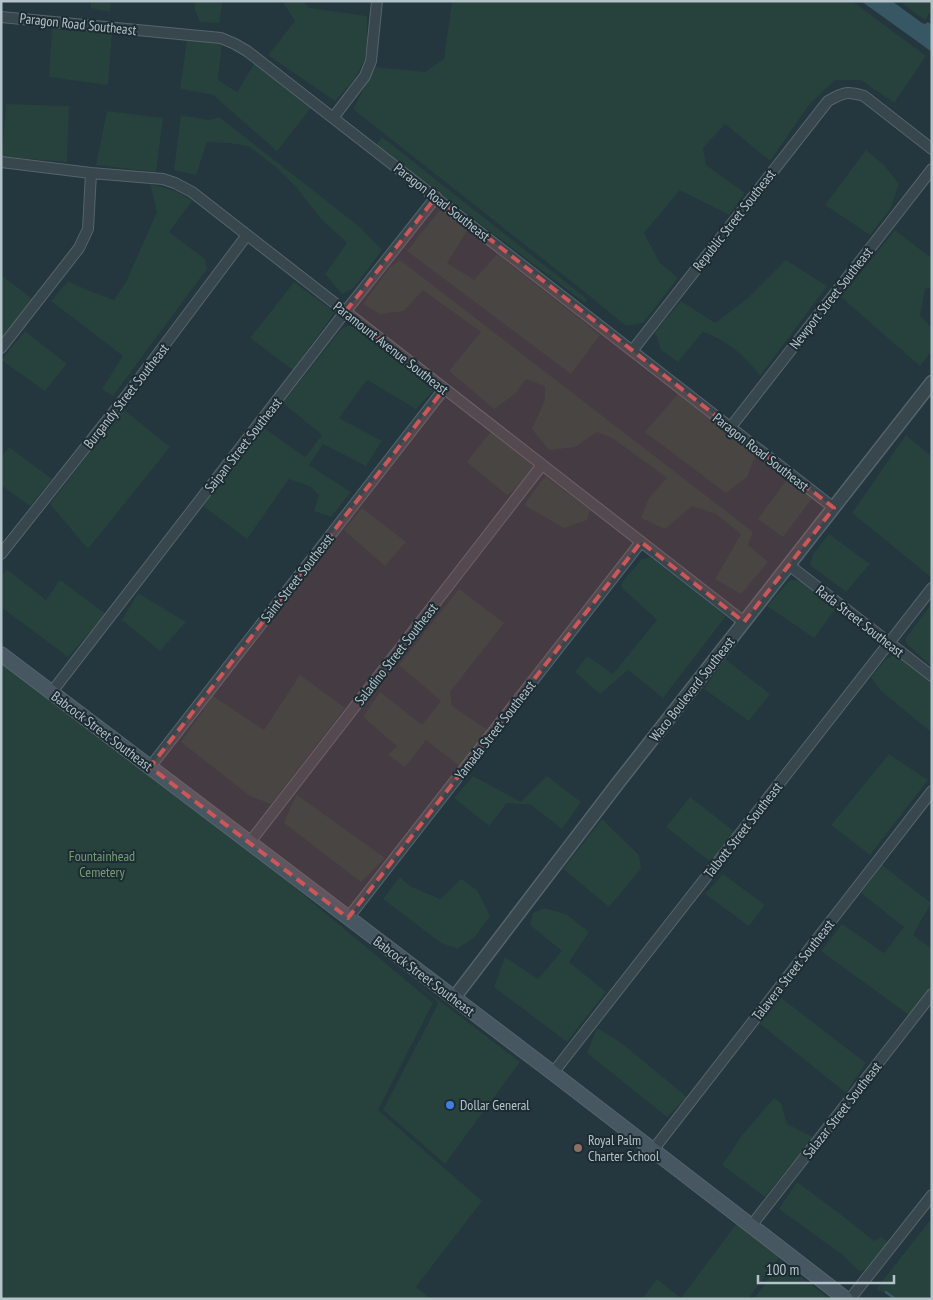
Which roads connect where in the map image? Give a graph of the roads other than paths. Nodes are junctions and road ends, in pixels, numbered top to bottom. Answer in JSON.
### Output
{"nodes":[{"id":1,"x":377,"y":1,"type":"edge"},
{"id":2,"x":1,"y":17,"type":"edge"},
{"id":3,"x":333,"y":118,"type":"junction"},
{"id":4,"x":932,"y":149,"type":"edge"},
{"id":5,"x":1,"y":162,"type":"edge"},
{"id":6,"x":932,"y":169,"type":"edge"},
{"id":7,"x":91,"y":173,"type":"junction"},
{"id":8,"x":436,"y":198,"type":"junction"},
{"id":9,"x":247,"y":235,"type":"junction"},
{"id":10,"x":345,"y":312,"type":"junction"},
{"id":11,"x":1,"y":348,"type":"edge"},
{"id":12,"x":632,"y":351,"type":"junction"},
{"id":13,"x":932,"y":382,"type":"edge"},
{"id":14,"x":444,"y":388,"type":"junction"},
{"id":15,"x":730,"y":428,"type":"junction"},
{"id":16,"x":542,"y":465,"type":"junction"},
{"id":17,"x":834,"y":508,"type":"junction"},
{"id":18,"x":641,"y":542,"type":"junction"},
{"id":19,"x":1,"y":554,"type":"edge"},
{"id":20,"x":789,"y":565,"type":"junction"},
{"id":21,"x":932,"y":588,"type":"edge"},
{"id":22,"x":744,"y":622,"type":"junction"},
{"id":23,"x":889,"y":643,"type":"junction"},
{"id":24,"x":1,"y":654,"type":"edge"},
{"id":25,"x":932,"y":676,"type":"edge"},
{"id":26,"x":51,"y":693,"type":"junction"},
{"id":27,"x":150,"y":767,"type":"junction"},
{"id":28,"x":932,"y":791,"type":"edge"},
{"id":29,"x":250,"y":842,"type":"junction"},
{"id":30,"x":348,"y":918,"type":"junction"},
{"id":31,"x":932,"y":994,"type":"edge"},
{"id":32,"x":454,"y":998,"type":"junction"},
{"id":33,"x":554,"y":1073,"type":"junction"},
{"id":34,"x":653,"y":1150,"type":"junction"},
{"id":35,"x":932,"y":1195,"type":"edge"},
{"id":36,"x":751,"y":1226,"type":"junction"},
{"id":37,"x":848,"y":1299,"type":"edge"}],
"edges":[{"from":1,"to":3,"type":"street"},
{"from":2,"to":3,"type":"street","name":"Paragon Road Southeast"},
{"from":3,"to":8,"type":"street","name":"Paragon Road Southeast"},
{"from":4,"to":12,"type":"street","name":"Republic Street Southeast"},
{"from":5,"to":7,"type":"street","name":"Paramount Avenue Southeast"},
{"from":6,"to":15,"type":"street","name":"Newport Street Southeast"},
{"from":7,"to":9,"type":"street","name":"Paramount Avenue Southeast"},
{"from":7,"to":11,"type":"street"},
{"from":8,"to":10,"type":"street","name":"Saipan Street Southeast"},
{"from":8,"to":12,"type":"street","name":"Paragon Road Southeast"},
{"from":9,"to":10,"type":"street","name":"Paramount Avenue Southeast"},
{"from":9,"to":19,"type":"street","name":"Burgandy Street Southeast"},
{"from":10,"to":14,"type":"street","name":"Paramount Avenue Southeast"},
{"from":10,"to":26,"type":"street","name":"Saipan Street Southeast"},
{"from":12,"to":15,"type":"street","name":"Paragon Road Southeast"},
{"from":13,"to":17,"type":"street","name":"Waco Boulevard Southeast"},
{"from":14,"to":16,"type":"street","name":"Paramount Avenue Southeast"},
{"from":14,"to":27,"type":"street","name":"Saint Street Southeast"},
{"from":15,"to":17,"type":"street","name":"Paragon Road Southeast"},
{"from":16,"to":18,"type":"street","name":"Paramount Avenue Southeast"},
{"from":16,"to":29,"type":"street","name":"Saladino Street Southeast"},
{"from":17,"to":20,"type":"street","name":"Waco Boulevard Southeast"},
{"from":18,"to":22,"type":"street","name":"Paramount Avenue Southeast"},
{"from":18,"to":30,"type":"street","name":"Yamada Street Southeast"},
{"from":20,"to":22,"type":"street","name":"Waco Boulevard Southeast"},
{"from":20,"to":23,"type":"street","name":"Rada Street Southeast"},
{"from":21,"to":23,"type":"street","name":"Talbott Street Southeast"},
{"from":22,"to":32,"type":"street","name":"Waco Boulevard Southeast"},
{"from":23,"to":25,"type":"street","name":"Rada Street Southeast"},
{"from":23,"to":33,"type":"street","name":"Talbott Street Southeast"},
{"from":24,"to":26,"type":"main road","name":"Babcock Street Southeast"},
{"from":26,"to":27,"type":"main road","name":"Babcock Street Southeast"},
{"from":27,"to":29,"type":"main road","name":"Babcock Street Southeast"},
{"from":28,"to":34,"type":"street","name":"Talavera Street Southeast"},
{"from":29,"to":30,"type":"main road","name":"Babcock Street Southeast"},
{"from":30,"to":32,"type":"main road","name":"Babcock Street Southeast"},
{"from":31,"to":36,"type":"street","name":"Salazar Street Southeast"},
{"from":32,"to":33,"type":"main road","name":"Babcock Street Southeast"},
{"from":33,"to":34,"type":"main road","name":"Babcock Street Southeast"},
{"from":34,"to":36,"type":"main road","name":"Babcock Street Southeast"},
{"from":35,"to":37,"type":"street"},
{"from":36,"to":37,"type":"main road","name":"Babcock Street Southeast"}]}
